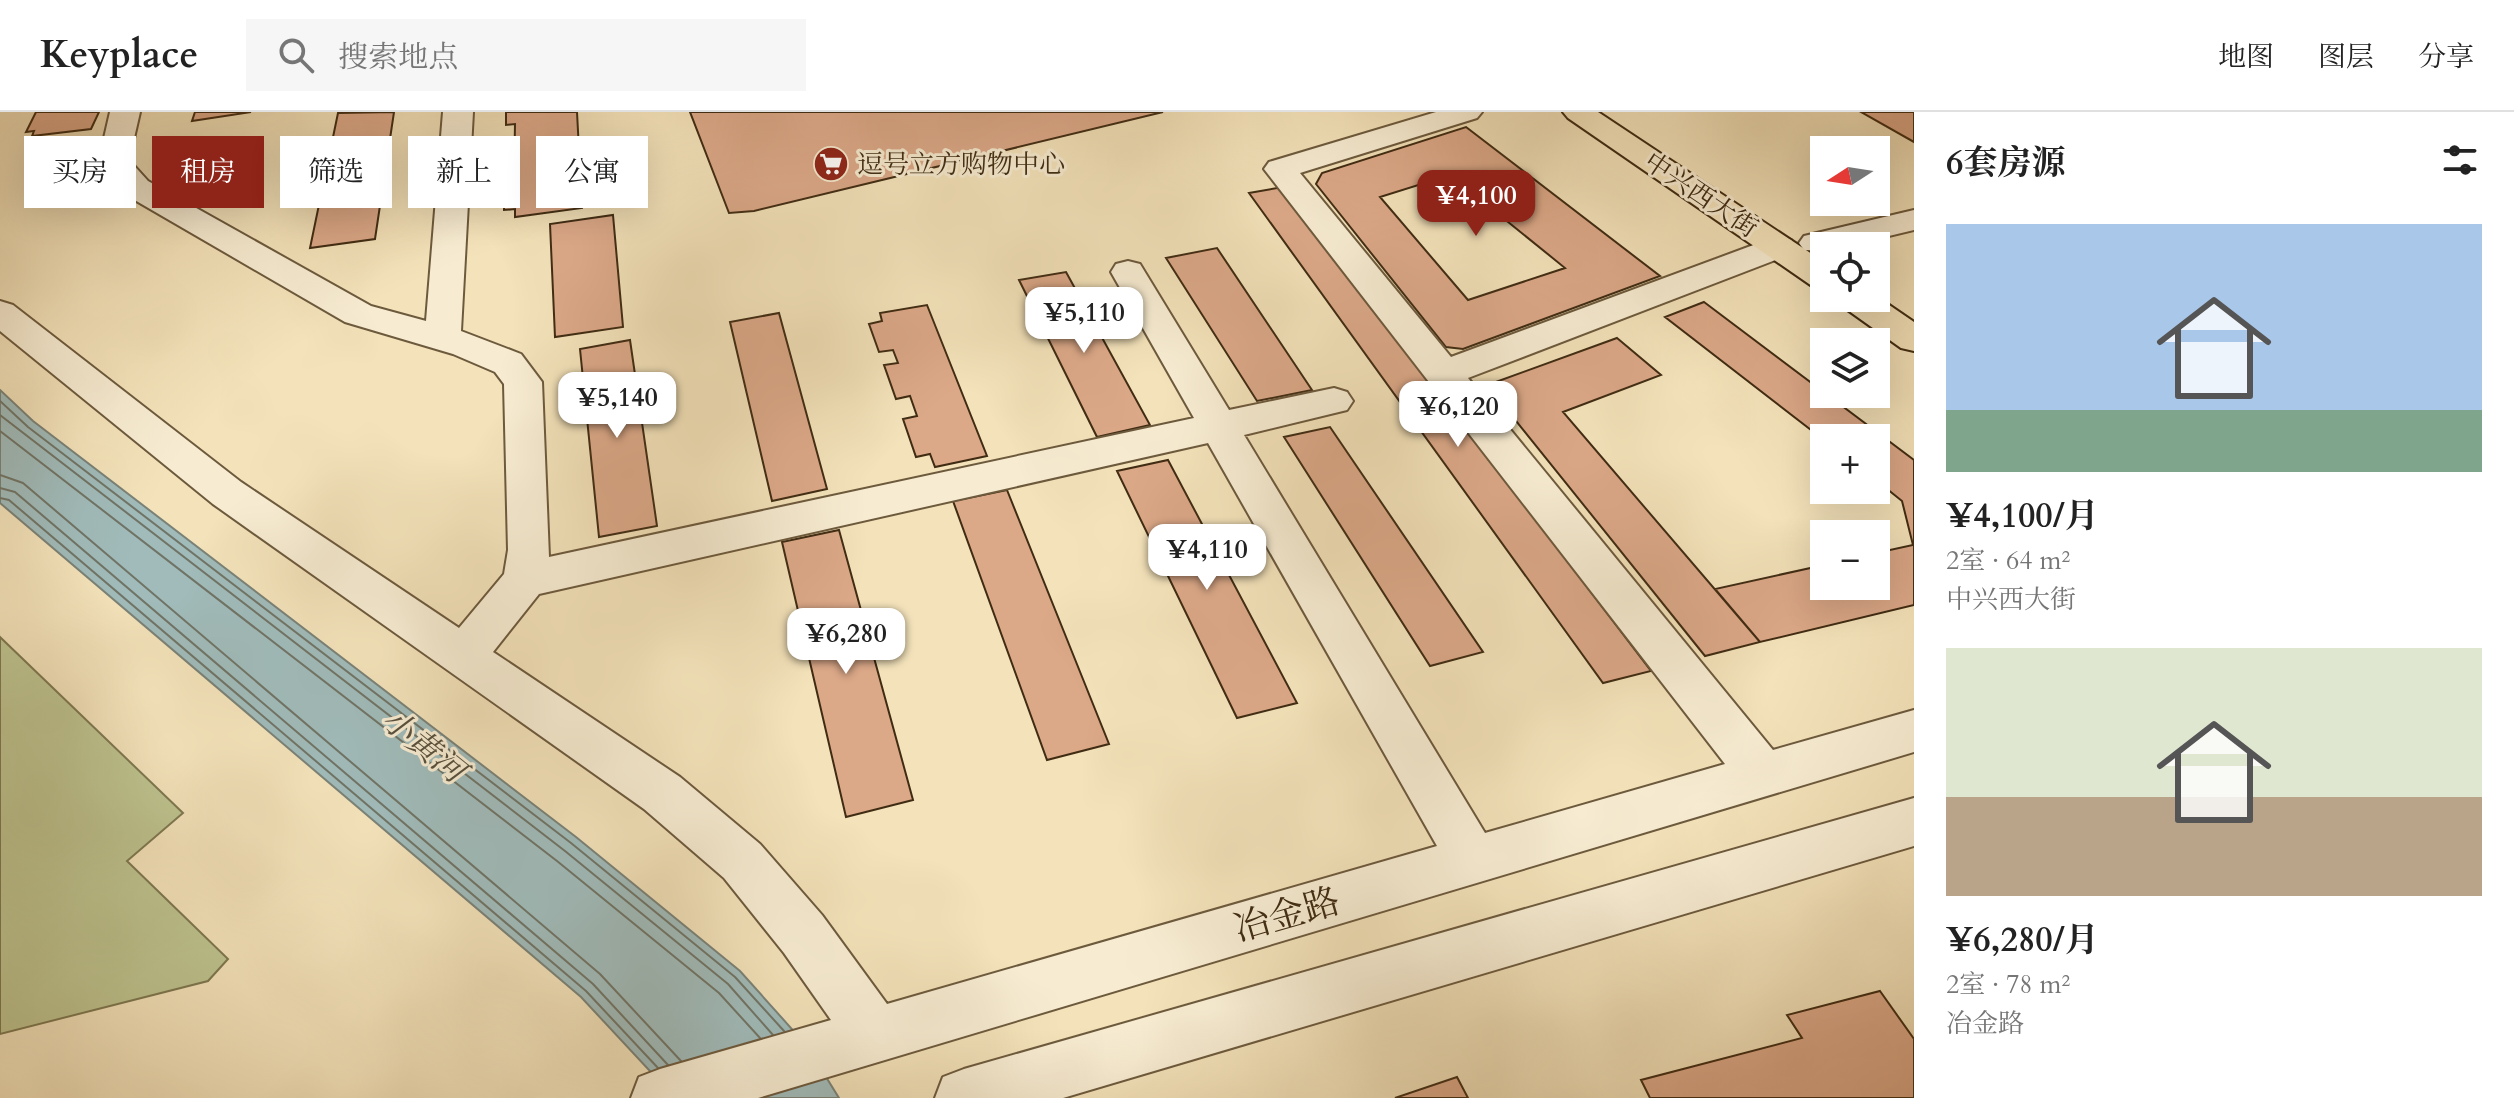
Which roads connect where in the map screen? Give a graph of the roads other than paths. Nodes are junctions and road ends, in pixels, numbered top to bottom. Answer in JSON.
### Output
{"nodes":[{"id":1,"x":125,"y":112,"type":"edge"},
{"id":2,"x":458,"y":112,"type":"edge"},
{"id":3,"x":1467,"y":112,"type":"edge"},
{"id":4,"x":1578,"y":112,"type":"edge"},
{"id":5,"x":1617,"y":112,"type":"edge"},
{"id":6,"x":1914,"y":220,"type":"edge"},
{"id":7,"x":1871,"y":232,"type":"edge"},
{"id":8,"x":1810,"y":239,"type":"edge"},
{"id":9,"x":1779,"y":247,"type":"junction"},
{"id":10,"x":1810,"y":268,"type":"edge"},
{"id":11,"x":1128,"y":272,"type":"dead end"},
{"id":12,"x":1890,"y":292,"type":"edge"},
{"id":13,"x":1914,"y":308,"type":"edge"},
{"id":14,"x":1874,"y":312,"type":"edge"},
{"id":15,"x":0,"y":313,"type":"edge"},
{"id":16,"x":443,"y":339,"type":"junction"},
{"id":17,"x":1914,"y":339,"type":"edge"},
{"id":18,"x":1443,"y":374,"type":"junction"},
{"id":19,"x":1334,"y":401,"type":"dead end"},
{"id":20,"x":1219,"y":427,"type":"junction"},
{"id":21,"x":525,"y":580,"type":"junction"},
{"id":22,"x":463,"y":656,"type":"junction"},
{"id":23,"x":1914,"y":731,"type":"edge"},
{"id":24,"x":1763,"y":775,"type":"junction"},
{"id":25,"x":1914,"y":822,"type":"edge"},
{"id":26,"x":1473,"y":861,"type":"junction"},
{"id":27,"x":850,"y":1044,"type":"junction"},
{"id":28,"x":660,"y":1098,"type":"edge"},
{"id":29,"x":964,"y":1098,"type":"edge"}],
"edges":[{"from":1,"to":16,"type":"street"},
{"from":2,"to":16,"type":"street"},
{"from":3,"to":18,"type":"street"},
{"from":4,"to":9,"type":"main road","name":"中兴西大街"},
{"from":5,"to":8,"type":"main road","name":"中兴西大街"},
{"from":6,"to":7,"type":"street"},
{"from":9,"to":10,"type":"main road","name":"中兴西大街"},
{"from":9,"to":18,"type":"street"},
{"from":11,"to":20,"type":"street"},
{"from":12,"to":13,"type":"main road"},
{"from":14,"to":17,"type":"main road"},
{"from":15,"to":22,"type":"street"},
{"from":16,"to":21,"type":"street"},
{"from":18,"to":24,"type":"street"},
{"from":19,"to":20,"type":"street"},
{"from":20,"to":21,"type":"street"},
{"from":20,"to":26,"type":"street"},
{"from":21,"to":22,"type":"street"},
{"from":22,"to":27,"type":"street"},
{"from":23,"to":24,"type":"street","name":"冶金路"},
{"from":24,"to":26,"type":"street","name":"冶金路"},
{"from":25,"to":29,"type":"street"},
{"from":26,"to":27,"type":"street","name":"冶金路"},
{"from":27,"to":28,"type":"street","name":"冶金路"}]}
